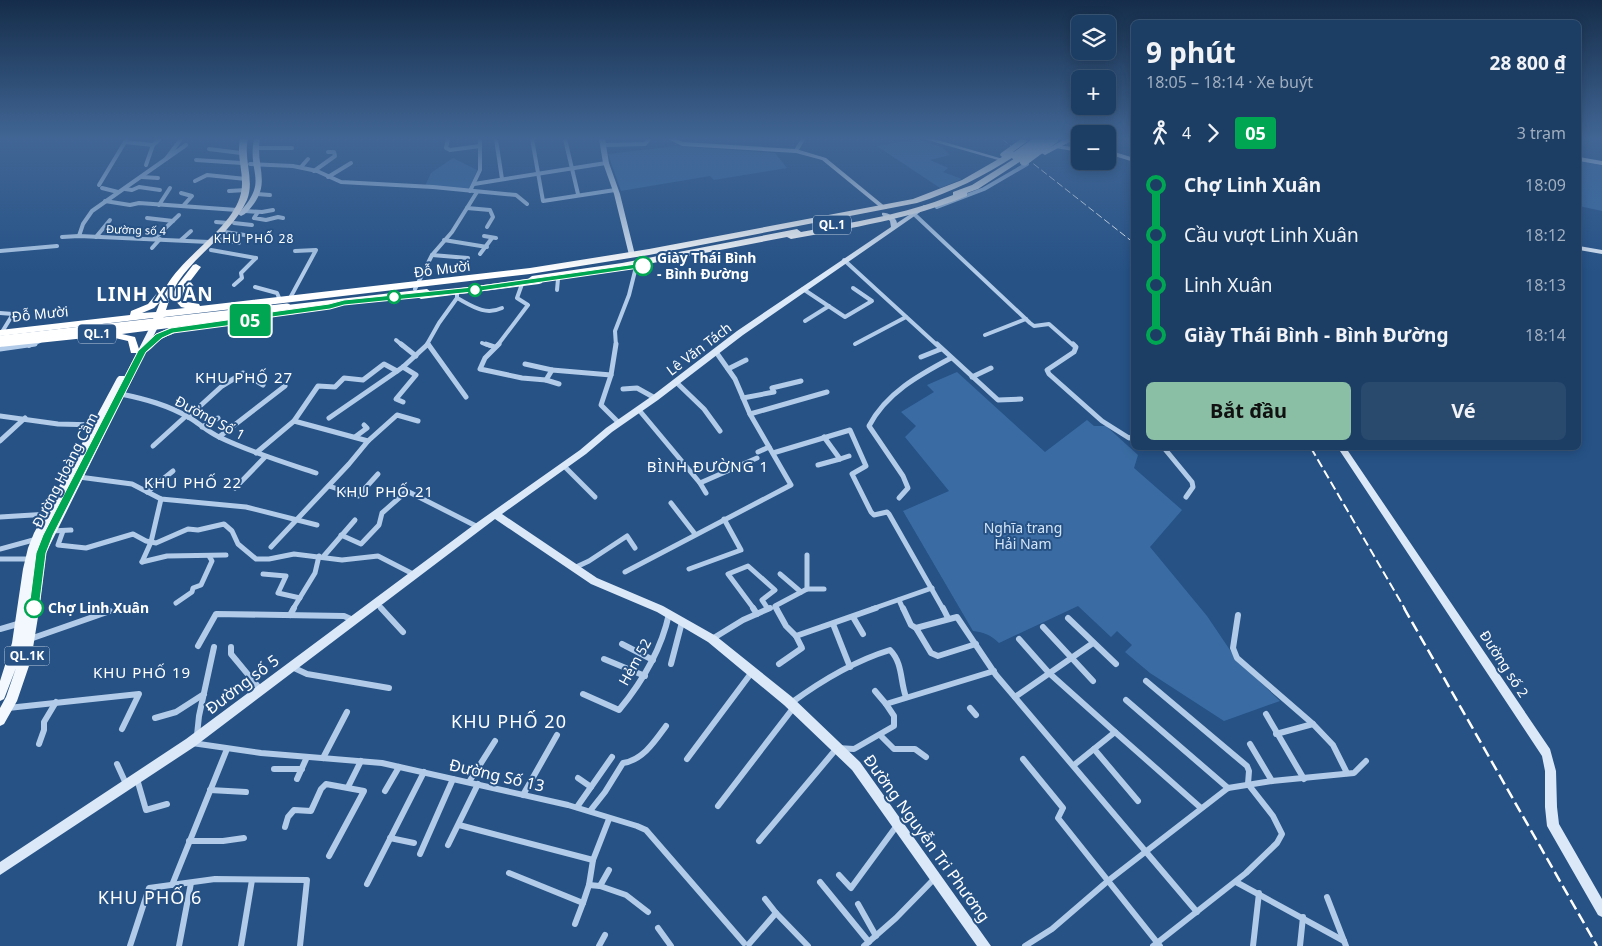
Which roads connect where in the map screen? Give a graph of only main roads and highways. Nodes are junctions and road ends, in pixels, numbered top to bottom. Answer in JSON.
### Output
{"nodes":[{"id":1,"x":246,"y":183,"type":"edge"},
{"id":2,"x":251,"y":183,"type":"edge"},
{"id":3,"x":261,"y":183,"type":"edge"},
{"id":4,"x":613,"y":183,"type":"edge"},
{"id":5,"x":852,"y":183,"type":"edge"},
{"id":6,"x":956,"y":183,"type":"edge"},
{"id":7,"x":961,"y":183,"type":"edge"},
{"id":8,"x":970,"y":183,"type":"edge"},
{"id":9,"x":981,"y":183,"type":"edge"},
{"id":10,"x":914,"y":201,"type":"junction"},
{"id":11,"x":925,"y":206,"type":"junction"},
{"id":12,"x":241,"y":212,"type":"junction"},
{"id":13,"x":886,"y":212,"type":"junction"},
{"id":14,"x":231,"y":223,"type":"junction"},
{"id":15,"x":894,"y":226,"type":"junction"},
{"id":16,"x":213,"y":243,"type":"junction"},
{"id":17,"x":1581,"y":246,"type":"edge"},
{"id":18,"x":1602,"y":250,"type":"edge"},
{"id":19,"x":634,"y":261,"type":"junction"},
{"id":20,"x":416,"y":287,"type":"junction"},
{"id":21,"x":379,"y":290,"type":"junction"},
{"id":22,"x":369,"y":294,"type":"junction"},
{"id":23,"x":406,"y":296,"type":"junction"},
{"id":24,"x":167,"y":298,"type":"junction"},
{"id":25,"x":340,"y":298,"type":"junction"},
{"id":26,"x":284,"y":303,"type":"junction"},
{"id":27,"x":177,"y":312,"type":"junction"},
{"id":28,"x":156,"y":314,"type":"junction"},
{"id":29,"x":271,"y":314,"type":"junction"},
{"id":30,"x":134,"y":318,"type":"junction"},
{"id":31,"x":58,"y":326,"type":"junction"},
{"id":32,"x":170,"y":326,"type":"junction"},
{"id":33,"x":151,"y":328,"type":"junction"},
{"id":34,"x":128,"y":331,"type":"junction"},
{"id":35,"x":2,"y":338,"type":"edge"},
{"id":36,"x":44,"y":340,"type":"junction"},
{"id":37,"x":142,"y":346,"type":"junction"},
{"id":38,"x":1343,"y":450,"type":"edge"},
{"id":39,"x":496,"y":515,"type":"junction"},
{"id":40,"x":0,"y":695,"type":"edge"},
{"id":41,"x":0,"y":720,"type":"edge"},
{"id":42,"x":0,"y":870,"type":"edge"},
{"id":43,"x":1602,"y":911,"type":"edge"},
{"id":44,"x":985,"y":946,"type":"edge"}],
"edges":[{"from":1,"to":12,"type":"highway"},
{"from":2,"to":12,"type":"highway"},
{"from":3,"to":12,"type":"main road"},
{"from":4,"to":19,"type":"main road"},
{"from":5,"to":13,"type":"main road"},
{"from":6,"to":10,"type":"highway","number":"QL.1"},
{"from":7,"to":10,"type":"highway","number":"QL.1"},
{"from":8,"to":13,"type":"highway","name":"Đỗ Mười","number":"QL.1"},
{"from":9,"to":11,"type":"highway","name":"Đỗ Mười","number":"QL.1"},
{"from":10,"to":13,"type":"highway","number":"QL.1"},
{"from":11,"to":13,"type":"highway","name":"Đỗ Mười","number":"QL.1"},
{"from":11,"to":15,"type":"main road","name":"Lê Văn Tách"},
{"from":12,"to":14,"type":"highway"},
{"from":13,"to":15,"type":"main road"},
{"from":13,"to":19,"type":"highway","name":"Đỗ Mười","number":"QL.1"},
{"from":14,"to":16,"type":"highway"},
{"from":14,"to":16,"type":"highway"},
{"from":15,"to":39,"type":"main road","name":"Lê Văn Tách"},
{"from":16,"to":24,"type":"highway"},
{"from":16,"to":26,"type":"highway"},
{"from":16,"to":31,"type":"highway"},
{"from":17,"to":18,"type":"main road"},
{"from":19,"to":20,"type":"highway","name":"Đỗ Mười","number":"QL.1"},
{"from":19,"to":23,"type":"highway","name":"Đỗ Mười","number":"QL.1"},
{"from":19,"to":23,"type":"highway","name":"Đỗ Mười","number":"QL.1"},
{"from":20,"to":21,"type":"highway","name":"Đỗ Mười","number":"QL.1"},
{"from":20,"to":22,"type":"highway","name":"Đỗ Mười","number":"QL.1"},
{"from":21,"to":22,"type":"highway","number":"QL.1"},
{"from":21,"to":25,"type":"highway","name":"Đỗ Mười","number":"QL.1"},
{"from":22,"to":25,"type":"highway","name":"Đỗ Mười","number":"QL.1"},
{"from":23,"to":25,"type":"highway","name":"Đỗ Mười","number":"QL.1"},
{"from":24,"to":27,"type":"highway"},
{"from":24,"to":28,"type":"highway"},
{"from":24,"to":30,"type":"highway"},
{"from":25,"to":26,"type":"highway","name":"Đỗ Mười","number":"QL.1"},
{"from":25,"to":29,"type":"highway","name":"Đỗ Mười","number":"QL.1"},
{"from":26,"to":27,"type":"highway","name":"Đỗ Mười","number":"QL.1"},
{"from":26,"to":35,"type":"highway","number":"QL.1","bridge":true},
{"from":27,"to":28,"type":"highway","name":"Đỗ Mười","number":"QL.1"},
{"from":27,"to":32,"type":"highway"},
{"from":28,"to":30,"type":"highway","name":"Đỗ Mười","number":"QL.1"},
{"from":28,"to":33,"type":"highway"},
{"from":29,"to":32,"type":"highway","name":"Đỗ Mười","number":"QL.1"},
{"from":29,"to":37,"type":"highway"},
{"from":30,"to":31,"type":"highway","name":"Đỗ Mười","number":"QL.1"},
{"from":30,"to":34,"type":"highway"},
{"from":31,"to":35,"type":"highway","name":"Đỗ Mười","number":"QL.1"},
{"from":32,"to":33,"type":"highway","name":"Đỗ Mười","number":"QL.1"},
{"from":32,"to":37,"type":"highway"},
{"from":33,"to":34,"type":"highway","name":"Đỗ Mười","number":"QL.1"},
{"from":33,"to":37,"type":"main road","name":"Đường Hoàng Cầm","number":"QL.1K"},
{"from":34,"to":36,"type":"highway","name":"Đỗ Mười","number":"QL.1"},
{"from":34,"to":37,"type":"highway"},
{"from":35,"to":36,"type":"highway","name":"Đỗ Mười","number":"QL.1"},
{"from":36,"to":37,"type":"highway"},
{"from":37,"to":40,"type":"main road","name":"Đường Hoàng Cầm","number":"QL.1K"},
{"from":37,"to":41,"type":"main road","name":"Đường Hoàng Cầm","number":"QL.1K"},
{"from":38,"to":43,"type":"main road","name":"Đường số 2"},
{"from":39,"to":42,"type":"main road","name":"Đường số 5"},
{"from":39,"to":44,"type":"main road","name":"Đường Nguyễn Tri Phương"}]}
